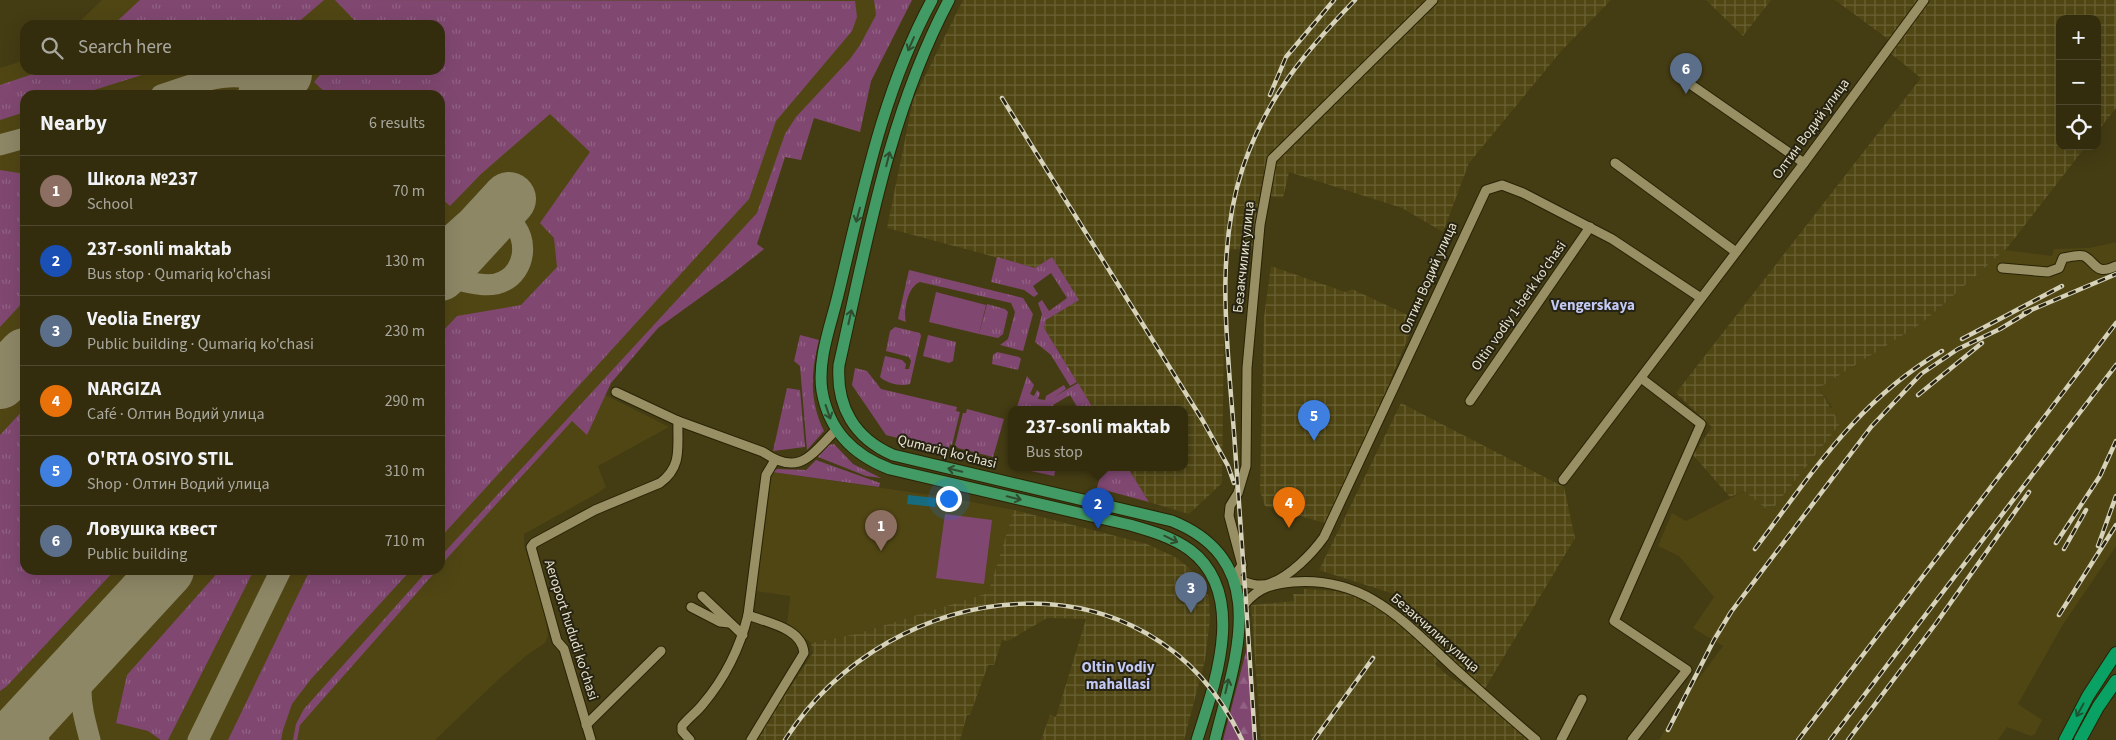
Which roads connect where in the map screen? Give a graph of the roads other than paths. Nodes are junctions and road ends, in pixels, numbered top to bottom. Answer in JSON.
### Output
{"nodes":[{"id":1,"x":932,"y":0,"type":"edge"},
{"id":2,"x":949,"y":0,"type":"edge"},
{"id":3,"x":1433,"y":0,"type":"edge"},
{"id":4,"x":1924,"y":0,"type":"edge"},
{"id":5,"x":1690,"y":84,"type":"dead end"},
{"id":6,"x":1615,"y":163,"type":"dead end"},
{"id":7,"x":1804,"y":163,"type":"junction"},
{"id":8,"x":1590,"y":227,"type":"junction"},
{"id":9,"x":851,"y":240,"type":"junction"},
{"id":10,"x":866,"y":244,"type":"junction"},
{"id":11,"x":1736,"y":252,"type":"junction"},
{"id":12,"x":2116,"y":266,"type":"edge"},
{"id":13,"x":2002,"y":268,"type":"dead end"},
{"id":14,"x":1701,"y":298,"type":"junction"},
{"id":15,"x":1640,"y":378,"type":"junction"},
{"id":16,"x":616,"y":392,"type":"dead end"},
{"id":17,"x":1470,"y":401,"type":"dead end"},
{"id":18,"x":678,"y":421,"type":"junction"},
{"id":19,"x":836,"y":430,"type":"junction"},
{"id":20,"x":775,"y":460,"type":"junction"},
{"id":21,"x":992,"y":479,"type":"junction"},
{"id":22,"x":1563,"y":480,"type":"dead end"},
{"id":23,"x":989,"y":492,"type":"junction"},
{"id":24,"x":1303,"y":559,"type":"junction"},
{"id":25,"x":1234,"y":577,"type":"junction"},
{"id":26,"x":1309,"y":581,"type":"junction"},
{"id":27,"x":1270,"y":584,"type":"junction"},
{"id":28,"x":702,"y":596,"type":"dead end"},
{"id":29,"x":691,"y":608,"type":"dead end"},
{"id":30,"x":1239,"y":612,"type":"junction"},
{"id":31,"x":748,"y":615,"type":"junction"},
{"id":32,"x":730,"y":623,"type":"junction"},
{"id":33,"x":743,"y":635,"type":"junction"},
{"id":34,"x":661,"y":651,"type":"dead end"},
{"id":35,"x":2116,"y":653,"type":"edge"},
{"id":36,"x":2115,"y":683,"type":"edge"},
{"id":37,"x":1582,"y":699,"type":"dead end"},
{"id":38,"x":1204,"y":719,"type":"junction"},
{"id":39,"x":1219,"y":722,"type":"junction"},
{"id":40,"x":586,"y":725,"type":"junction"},
{"id":41,"x":591,"y":740,"type":"edge"},
{"id":42,"x":690,"y":740,"type":"edge"},
{"id":43,"x":751,"y":740,"type":"edge"},
{"id":44,"x":1198,"y":740,"type":"edge"},
{"id":45,"x":1215,"y":740,"type":"edge"},
{"id":46,"x":1536,"y":740,"type":"edge"},
{"id":47,"x":1561,"y":740,"type":"edge"},
{"id":48,"x":1632,"y":740,"type":"edge"},
{"id":49,"x":2064,"y":740,"type":"edge"},
{"id":50,"x":2080,"y":740,"type":"edge"}],
"edges":[{"from":1,"to":9,"type":"main road","name":"Qumariq ko'chasi","one_way":true},
{"from":10,"to":2,"type":"main road","name":"Qumariq ko'chasi","one_way":true},
{"from":3,"to":25,"type":"street","name":"Безакчилик улица"},
{"from":4,"to":7,"type":"street","name":"Олтин Водий улица"},
{"from":5,"to":7,"type":"street"},
{"from":6,"to":11,"type":"street"},
{"from":7,"to":11,"type":"street","name":"Олтин Водий улица"},
{"from":8,"to":14,"type":"street","name":"Олтин Водий улица"},
{"from":8,"to":17,"type":"street","name":"Oltin vodiy 1-berk ko'chasi"},
{"from":8,"to":24,"type":"street","name":"Олтин Водий улица"},
{"from":9,"to":10,"type":"main road"},
{"from":9,"to":19,"type":"main road","name":"Qumariq ko'chasi","one_way":true},
{"from":21,"to":10,"type":"main road","name":"Qumariq ko'chasi","one_way":true},
{"from":11,"to":14,"type":"street","name":"Олтин Водий улица"},
{"from":12,"to":13,"type":"street"},
{"from":14,"to":15,"type":"street","name":"Олтин Водий улица"},
{"from":15,"to":22,"type":"street","name":"Олтин Водий улица"},
{"from":15,"to":48,"type":"street"},
{"from":16,"to":18,"type":"street"},
{"from":18,"to":20,"type":"street"},
{"from":18,"to":40,"type":"street","name":"Aeroport hududi ko'chasi"},
{"from":19,"to":20,"type":"street"},
{"from":19,"to":23,"type":"main road","name":"Qumariq ko'chasi"},
{"from":20,"to":31,"type":"street"},
{"from":21,"to":23,"type":"main road"},
{"from":21,"to":25,"type":"main road","name":"Qumariq ko'chasi"},
{"from":23,"to":38,"type":"main road","name":"Qumariq ko'chasi","one_way":true},
{"from":24,"to":26,"type":"street"},
{"from":24,"to":27,"type":"street","name":"Олтин Водий улица"},
{"from":25,"to":27,"type":"street"},
{"from":25,"to":30,"type":"main road","name":"Qumariq ko'chasi"},
{"from":26,"to":27,"type":"street","name":"Безакчилик улица"},
{"from":26,"to":46,"type":"street","name":"Безакчилик улица"},
{"from":27,"to":30,"type":"street","name":"Олтин Водий улица"},
{"from":28,"to":32,"type":"street"},
{"from":29,"to":32,"type":"street"},
{"from":39,"to":30,"type":"main road","name":"Qumariq ko'chasi","one_way":true},
{"from":31,"to":33,"type":"street"},
{"from":31,"to":43,"type":"street"},
{"from":32,"to":33,"type":"street"},
{"from":33,"to":42,"type":"street"},
{"from":34,"to":40,"type":"street","name":"Aeroport hududi ko'chasi"},
{"from":35,"to":49,"type":"highway","one_way":true},
{"from":36,"to":50,"type":"highway"},
{"from":37,"to":47,"type":"street"},
{"from":38,"to":39,"type":"main road"},
{"from":38,"to":44,"type":"main road","name":"Qumariq ko'chasi"},
{"from":39,"to":45,"type":"main road","name":"Qumariq ko'chasi"},
{"from":40,"to":41,"type":"street","name":"Aeroport hududi ko'chasi"}]}
